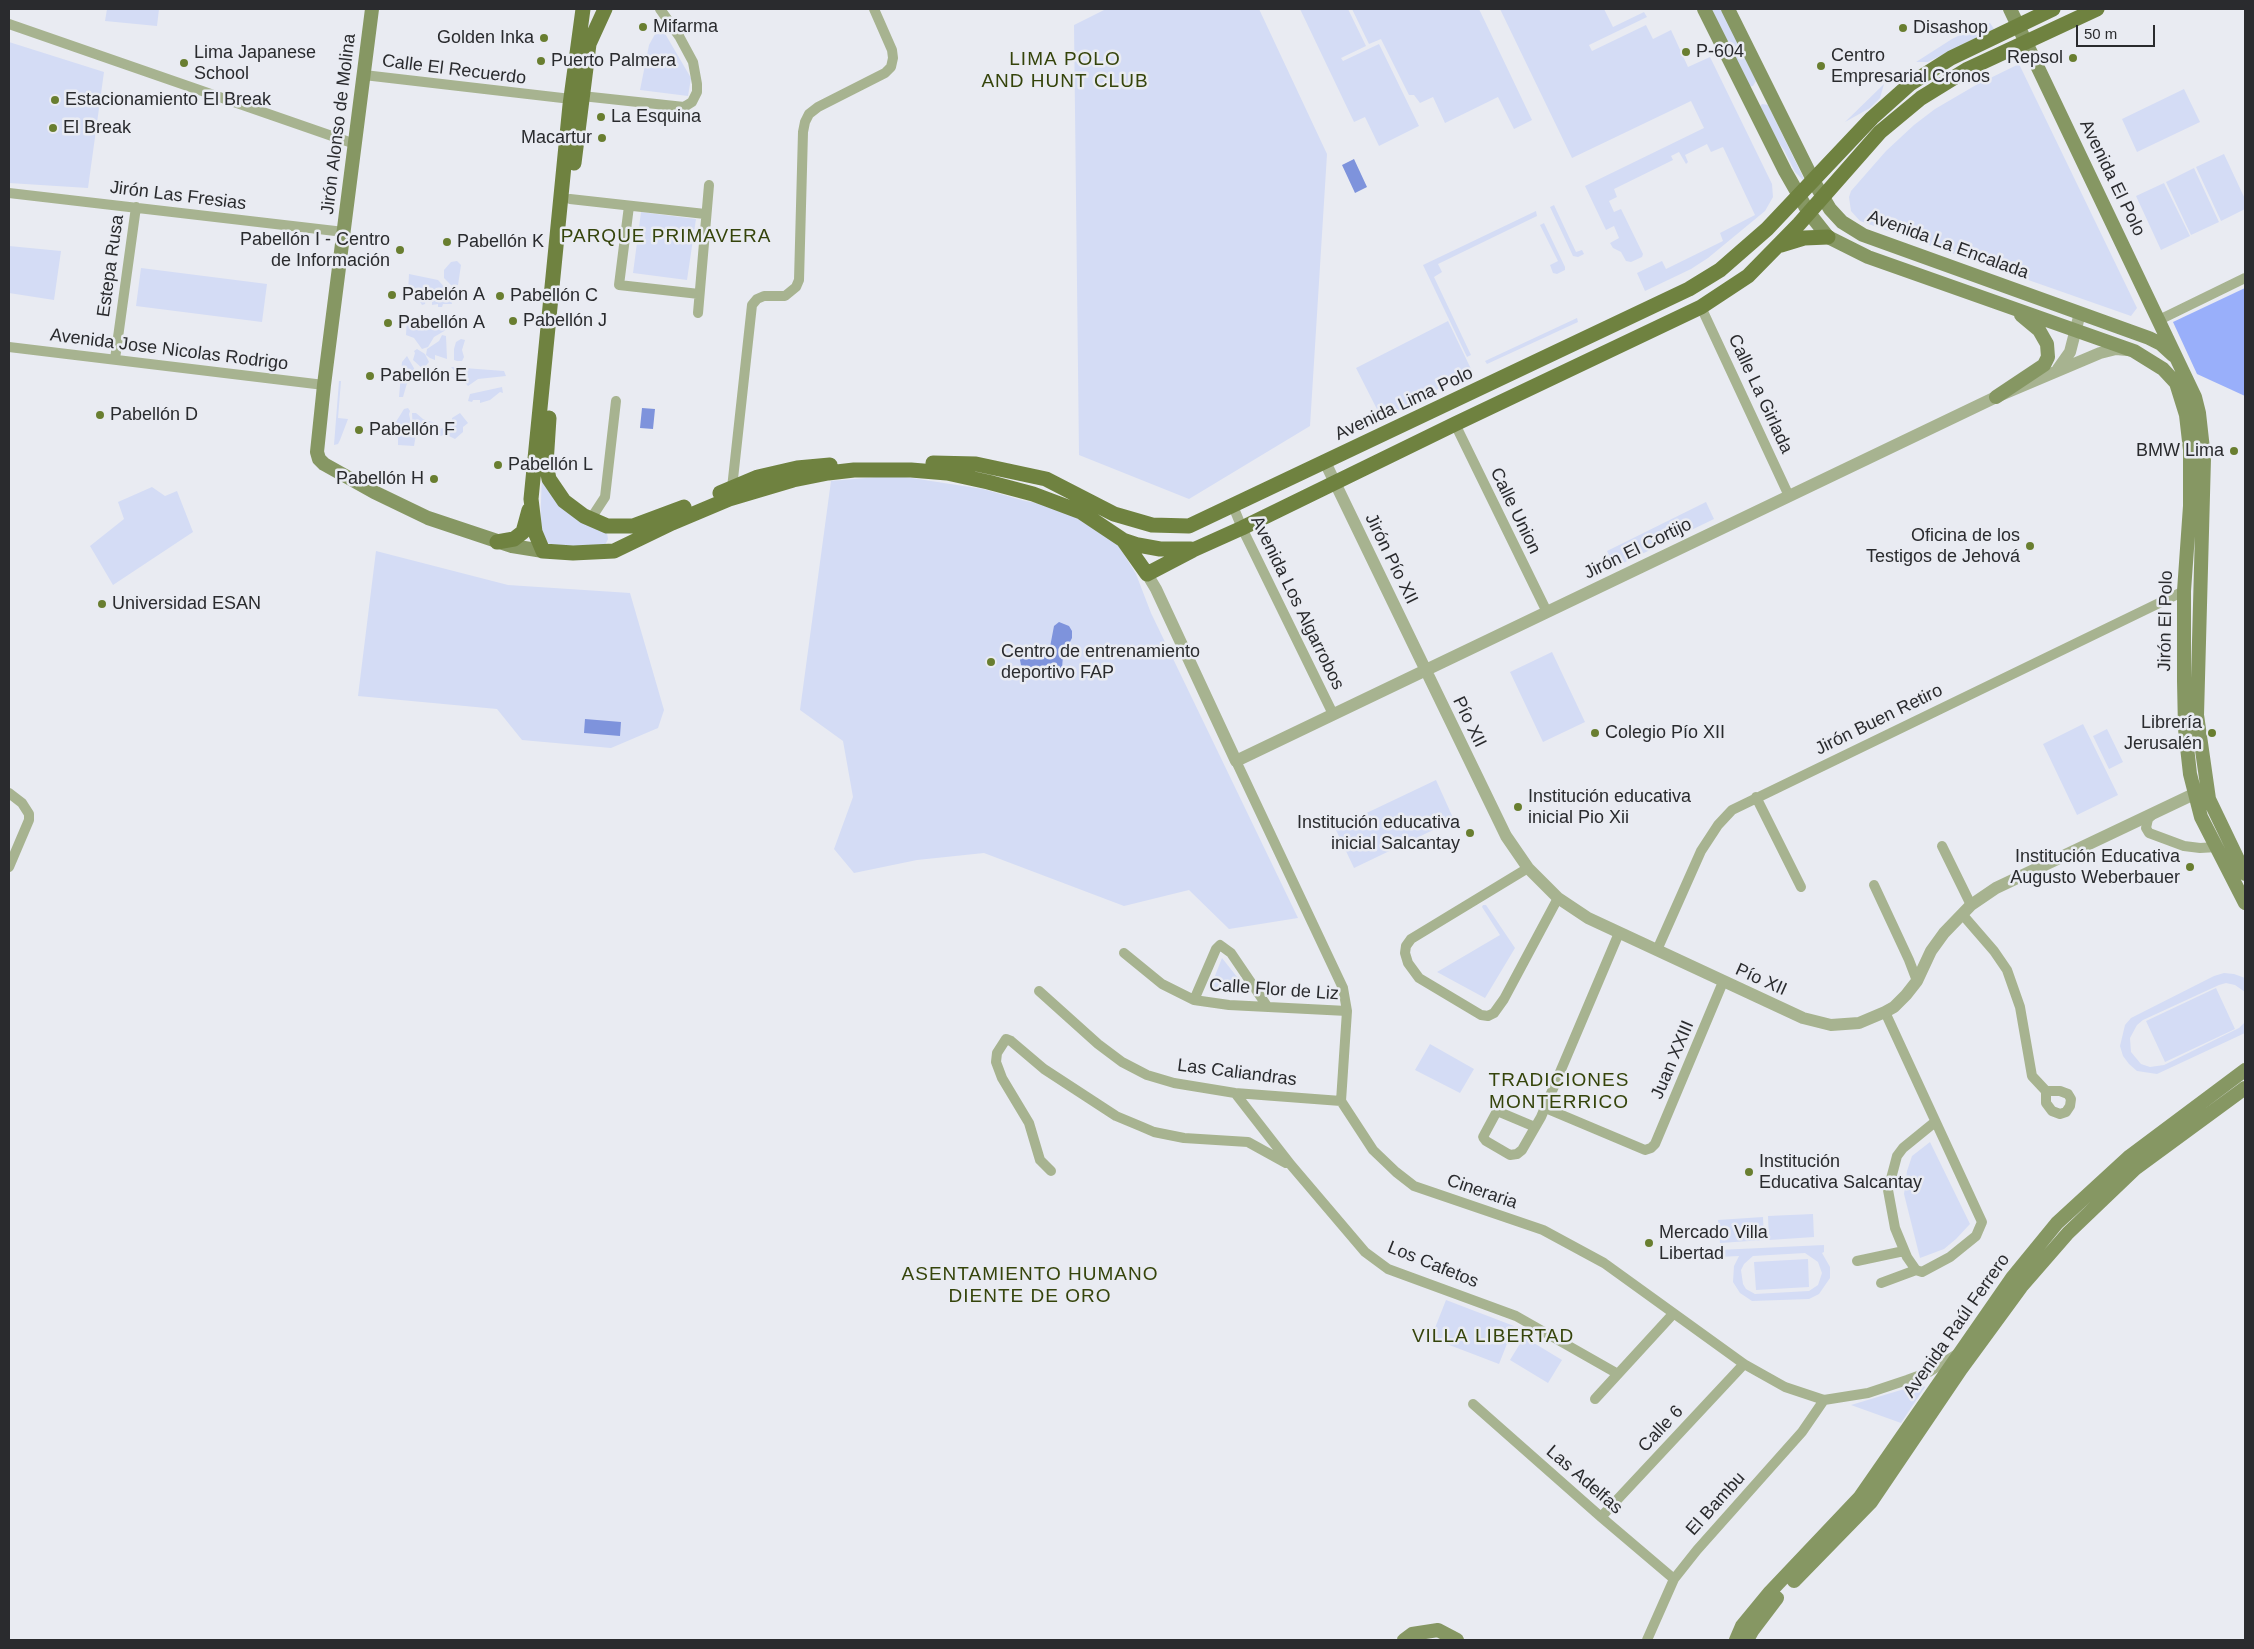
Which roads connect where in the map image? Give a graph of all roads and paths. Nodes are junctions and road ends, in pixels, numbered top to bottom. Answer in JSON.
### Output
{"nodes":[{"id":1,"x":372,"y":9,"type":"edge"},
{"id":2,"x":583,"y":9,"type":"edge"},
{"id":3,"x":605,"y":9,"type":"edge"},
{"id":4,"x":660,"y":9,"type":"edge"},
{"id":5,"x":874,"y":9,"type":"edge"},
{"id":6,"x":1704,"y":9,"type":"edge"},
{"id":7,"x":1728,"y":9,"type":"edge"},
{"id":8,"x":2010,"y":9,"type":"edge"},
{"id":9,"x":2097,"y":9,"type":"edge"},
{"id":10,"x":2049,"y":11,"type":"edge"},
{"id":11,"x":9,"y":24,"type":"edge"},
{"id":12,"x":2018,"y":26,"type":"junction"},
{"id":13,"x":2053,"y":29,"type":"junction"},
{"id":14,"x":2025,"y":41,"type":"junction"},
{"id":15,"x":364,"y":75,"type":"junction"},
{"id":16,"x":1769,"y":93,"type":"junction"},
{"id":17,"x":576,"y":98,"type":"junction"},
{"id":18,"x":1750,"y":103,"type":"junction"},
{"id":19,"x":356,"y":144,"type":"junction"},
{"id":20,"x":1814,"y":182,"type":"junction"},
{"id":21,"x":709,"y":185,"type":"dead end"},
{"id":22,"x":9,"y":193,"type":"edge"},
{"id":23,"x":1799,"y":197,"type":"junction"},
{"id":24,"x":1823,"y":197,"type":"junction"},
{"id":25,"x":570,"y":199,"type":"junction"},
{"id":26,"x":629,"y":206,"type":"junction"},
{"id":27,"x":136,"y":207,"type":"junction"},
{"id":28,"x":1809,"y":213,"type":"junction"},
{"id":29,"x":705,"y":214,"type":"junction"},
{"id":30,"x":344,"y":232,"type":"junction"},
{"id":31,"x":1828,"y":237,"type":"junction"},
{"id":32,"x":1777,"y":247,"type":"junction"},
{"id":33,"x":2245,"y":278,"type":"edge"},
{"id":34,"x":699,"y":294,"type":"junction"},
{"id":35,"x":1701,"y":307,"type":"junction"},
{"id":36,"x":2007,"y":307,"type":"junction"},
{"id":37,"x":698,"y":313,"type":"dead end"},
{"id":38,"x":2080,"y":313,"type":"junction"},
{"id":39,"x":2160,"y":320,"type":"junction"},
{"id":40,"x":2076,"y":330,"type":"junction"},
{"id":41,"x":2143,"y":336,"type":"junction"},
{"id":42,"x":2107,"y":340,"type":"junction"},
{"id":43,"x":9,"y":347,"type":"edge"},
{"id":44,"x":2134,"y":351,"type":"junction"},
{"id":45,"x":115,"y":359,"type":"junction"},
{"id":46,"x":2180,"y":363,"type":"junction"},
{"id":47,"x":2056,"y":371,"type":"junction"},
{"id":48,"x":1502,"y":378,"type":"junction"},
{"id":49,"x":324,"y":385,"type":"junction"},
{"id":50,"x":1512,"y":397,"type":"junction"},
{"id":51,"x":1996,"y":397,"type":"junction"},
{"id":52,"x":616,"y":401,"type":"dead end"},
{"id":53,"x":1455,"y":424,"type":"junction"},
{"id":54,"x":1325,"y":462,"type":"junction"},
{"id":55,"x":1334,"y":483,"type":"junction"},
{"id":56,"x":732,"y":488,"type":"junction"},
{"id":57,"x":1789,"y":496,"type":"junction"},
{"id":58,"x":531,"y":499,"type":"junction"},
{"id":59,"x":1232,"y":506,"type":"junction"},
{"id":60,"x":590,"y":520,"type":"junction"},
{"id":61,"x":607,"y":526,"type":"junction"},
{"id":62,"x":1242,"y":528,"type":"junction"},
{"id":63,"x":1123,"y":540,"type":"junction"},
{"id":64,"x":497,"y":542,"type":"junction"},
{"id":65,"x":1193,"y":550,"type":"junction"},
{"id":66,"x":544,"y":551,"type":"junction"},
{"id":67,"x":595,"y":553,"type":"junction"},
{"id":68,"x":1147,"y":574,"type":"junction"},
{"id":69,"x":2184,"y":591,"type":"junction"},
{"id":70,"x":1547,"y":612,"type":"junction"},
{"id":71,"x":1425,"y":671,"type":"junction"},
{"id":72,"x":1333,"y":714,"type":"junction"},
{"id":73,"x":1236,"y":761,"type":"junction"},
{"id":74,"x":9,"y":793,"type":"edge"},
{"id":75,"x":2194,"y":794,"type":"junction"},
{"id":76,"x":1756,"y":797,"type":"junction"},
{"id":77,"x":2154,"y":812,"type":"junction"},
{"id":78,"x":1942,"y":846,"type":"dead end"},
{"id":79,"x":2217,"y":847,"type":"junction"},
{"id":80,"x":9,"y":867,"type":"edge"},
{"id":81,"x":1528,"y":868,"type":"junction"},
{"id":82,"x":2243,"y":868,"type":"edge"},
{"id":83,"x":1874,"y":885,"type":"dead end"},
{"id":84,"x":1801,"y":887,"type":"dead end"},
{"id":85,"x":1558,"y":898,"type":"junction"},
{"id":86,"x":2245,"y":903,"type":"edge"},
{"id":87,"x":1966,"y":909,"type":"junction"},
{"id":88,"x":1619,"y":933,"type":"junction"},
{"id":89,"x":1657,"y":950,"type":"junction"},
{"id":90,"x":1124,"y":953,"type":"dead end"},
{"id":91,"x":1917,"y":981,"type":"junction"},
{"id":92,"x":1723,"y":982,"type":"junction"},
{"id":93,"x":1039,"y":990,"type":"dead end"},
{"id":94,"x":1194,"y":1000,"type":"junction"},
{"id":95,"x":1267,"y":1006,"type":"junction"},
{"id":96,"x":1347,"y":1011,"type":"junction"},
{"id":97,"x":1885,"y":1012,"type":"junction"},
{"id":98,"x":2245,"y":1065,"type":"edge"},
{"id":99,"x":2241,"y":1073,"type":"edge"},
{"id":100,"x":2245,"y":1088,"type":"edge"},
{"id":101,"x":2046,"y":1091,"type":"dead end"},
{"id":102,"x":1235,"y":1093,"type":"junction"},
{"id":103,"x":1341,"y":1101,"type":"junction"},
{"id":104,"x":1546,"y":1105,"type":"junction"},
{"id":105,"x":1935,"y":1122,"type":"junction"},
{"id":106,"x":1535,"y":1127,"type":"junction"},
{"id":107,"x":1292,"y":1166,"type":"junction"},
{"id":108,"x":1051,"y":1172,"type":"dead end"},
{"id":109,"x":1904,"y":1251,"type":"junction"},
{"id":110,"x":1857,"y":1261,"type":"dead end"},
{"id":111,"x":1916,"y":1270,"type":"junction"},
{"id":112,"x":1881,"y":1283,"type":"dead end"},
{"id":113,"x":1673,"y":1314,"type":"junction"},
{"id":114,"x":1958,"y":1353,"type":"junction"},
{"id":115,"x":1744,"y":1364,"type":"junction"},
{"id":116,"x":1618,"y":1374,"type":"junction"},
{"id":117,"x":1596,"y":1399,"type":"dead end"},
{"id":118,"x":1824,"y":1400,"type":"junction"},
{"id":119,"x":1474,"y":1404,"type":"dead end"},
{"id":120,"x":1600,"y":1517,"type":"junction"},
{"id":121,"x":1674,"y":1579,"type":"junction"},
{"id":122,"x":1404,"y":1640,"type":"edge"},
{"id":123,"x":1457,"y":1640,"type":"edge"},
{"id":124,"x":1647,"y":1640,"type":"edge"},
{"id":125,"x":1736,"y":1640,"type":"edge"},
{"id":126,"x":1748,"y":1640,"type":"edge"}],
"edges":[{"from":1,"to":15,"type":"main road","name":"Jirón Alonso de Molina"},
{"from":2,"to":17,"type":"main road"},
{"from":3,"to":17,"type":"main road"},
{"from":4,"to":17,"type":"street","name":"Calle El Recuerdo"},
{"from":5,"to":56,"type":"street"},
{"from":6,"to":18,"type":"main road","name":"Avenida La Encalada"},
{"from":7,"to":16,"type":"main road","name":"Avenida La Encalada"},
{"from":8,"to":12,"type":"main road","name":"Avenida El Polo"},
{"from":9,"to":13,"type":"main road"},
{"from":10,"to":12,"type":"main road","name":"Avenida Lima Polo"},
{"from":10,"to":13,"type":"main road"},
{"from":11,"to":19,"type":"street"},
{"from":12,"to":14,"type":"main road","name":"Avenida El Polo"},
{"from":12,"to":20,"type":"main road","name":"Avenida Lima Polo"},
{"from":13,"to":14,"type":"main road"},
{"from":14,"to":24,"type":"main road"},
{"from":14,"to":39,"type":"main road","name":"Avenida El Polo"},
{"from":15,"to":17,"type":"street","name":"Calle El Recuerdo"},
{"from":15,"to":19,"type":"main road","name":"Jirón Alonso de Molina"},
{"from":16,"to":18,"type":"main road"},
{"from":16,"to":20,"type":"main road","name":"Avenida La Encalada"},
{"from":17,"to":25,"type":"main road","name":"Avenida Lima Polo"},
{"from":17,"to":58,"type":"main road"},
{"from":18,"to":23,"type":"main road","name":"Avenida La Encalada"},
{"from":19,"to":30,"type":"main road","name":"Jirón Alonso de Molina"},
{"from":20,"to":23,"type":"main road","name":"Avenida Lima Polo"},
{"from":20,"to":24,"type":"main road","name":"Avenida La Encalada"},
{"from":21,"to":29,"type":"street"},
{"from":22,"to":27,"type":"street","name":"Jirón Las Fresias"},
{"from":23,"to":28,"type":"main road","name":"Avenida La Encalada"},
{"from":23,"to":48,"type":"main road","name":"Avenida Lima Polo"},
{"from":24,"to":28,"type":"main road"},
{"from":24,"to":38,"type":"main road","name":"Avenida La Encalada"},
{"from":25,"to":26,"type":"street"},
{"from":25,"to":60,"type":"main road","name":"Avenida Lima Polo"},
{"from":26,"to":29,"type":"street"},
{"from":26,"to":34,"type":"street"},
{"from":27,"to":30,"type":"street","name":"Jirón Las Fresias"},
{"from":27,"to":45,"type":"street","name":"Estepa Rusa"},
{"from":28,"to":31,"type":"main road","name":"Avenida La Encalada"},
{"from":28,"to":32,"type":"main road"},
{"from":29,"to":34,"type":"street"},
{"from":30,"to":49,"type":"main road","name":"Jirón Alonso de Molina"},
{"from":31,"to":32,"type":"main road"},
{"from":31,"to":36,"type":"main road","name":"Avenida La Encalada"},
{"from":32,"to":35,"type":"main road"},
{"from":33,"to":39,"type":"street"},
{"from":34,"to":37,"type":"street"},
{"from":35,"to":50,"type":"main road"},
{"from":35,"to":57,"type":"street","name":"Calle La Girlada"},
{"from":36,"to":40,"type":"main road","name":"Avenida La Encalada"},
{"from":36,"to":51,"type":"main road"},
{"from":38,"to":40,"type":"street"},
{"from":38,"to":41,"type":"main road","name":"Avenida La Encalada"},
{"from":39,"to":46,"type":"main road","name":"Avenida El Polo"},
{"from":40,"to":42,"type":"main road","name":"Avenida La Encalada"},
{"from":40,"to":47,"type":"street"},
{"from":41,"to":42,"type":"main road"},
{"from":41,"to":46,"type":"main road","name":"Avenida La Encalada"},
{"from":42,"to":44,"type":"main road","name":"Avenida La Encalada"},
{"from":43,"to":45,"type":"street","name":"Avenida Jose Nicolas Rodrigo"},
{"from":44,"to":47,"type":"street","name":"Jirón El Cortijo"},
{"from":44,"to":69,"type":"main road","name":"Jirón El Polo"},
{"from":45,"to":49,"type":"street","name":"Avenida Jose Nicolas Rodrigo"},
{"from":46,"to":82,"type":"main road","name":"Jirón El Polo"},
{"from":47,"to":51,"type":"street","name":"Jirón El Cortijo"},
{"from":48,"to":50,"type":"main road"},
{"from":48,"to":54,"type":"main road","name":"Avenida Lima Polo"},
{"from":49,"to":64,"type":"main road","name":"Jirón Alonso de Molina"},
{"from":50,"to":53,"type":"main road"},
{"from":51,"to":57,"type":"street","name":"Jirón El Cortijo"},
{"from":52,"to":60,"type":"street"},
{"from":53,"to":55,"type":"main road"},
{"from":53,"to":70,"type":"street","name":"Calle Union"},
{"from":54,"to":55,"type":"street","name":"Jirón Pío XII"},
{"from":54,"to":59,"type":"main road","name":"Avenida Lima Polo"},
{"from":55,"to":62,"type":"main road"},
{"from":55,"to":71,"type":"street","name":"Jirón Pío XII"},
{"from":56,"to":59,"type":"main road","name":"Avenida Lima Polo"},
{"from":56,"to":61,"type":"main road","name":"Avenida Lima Polo"},
{"from":57,"to":70,"type":"street","name":"Jirón El Cortijo"},
{"from":58,"to":64,"type":"main road"},
{"from":58,"to":66,"type":"main road"},
{"from":59,"to":62,"type":"street","name":"Avenida Los Algarrobos"},
{"from":60,"to":61,"type":"main road","name":"Avenida Lima Polo"},
{"from":61,"to":67,"type":"main road"},
{"from":62,"to":65,"type":"main road"},
{"from":62,"to":72,"type":"street","name":"Avenida Los Algarrobos"},
{"from":63,"to":65,"type":"main road"},
{"from":63,"to":67,"type":"main road"},
{"from":63,"to":68,"type":"main road"},
{"from":64,"to":66,"type":"main road"},
{"from":65,"to":68,"type":"main road"},
{"from":66,"to":67,"type":"main road"},
{"from":68,"to":73,"type":"street"},
{"from":69,"to":75,"type":"main road","name":"Jirón El Polo"},
{"from":69,"to":76,"type":"street","name":"Jirón Buen Retiro"},
{"from":70,"to":71,"type":"street","name":"Jirón El Cortijo"},
{"from":71,"to":72,"type":"street","name":"Jirón El Cortijo"},
{"from":71,"to":81,"type":"street","name":"Pío XII"},
{"from":72,"to":73,"type":"street","name":"Jirón El Cortijo"},
{"from":73,"to":96,"type":"street"},
{"from":74,"to":80,"type":"street"},
{"from":75,"to":77,"type":"street","name":"Pío XII"},
{"from":75,"to":79,"type":"main road","name":"Jirón El Polo"},
{"from":76,"to":84,"type":"street"},
{"from":76,"to":89,"type":"street","name":"Jirón Buen Retiro"},
{"from":77,"to":79,"type":"street"},
{"from":77,"to":87,"type":"street","name":"Pío XII"},
{"from":78,"to":87,"type":"street"},
{"from":79,"to":86,"type":"main road","name":"Jirón El Polo"},
{"from":81,"to":85,"type":"street","name":"Pío XII"},
{"from":81,"to":85,"type":"street"},
{"from":83,"to":91,"type":"street"},
{"from":85,"to":88,"type":"street","name":"Pío XII"},
{"from":87,"to":91,"type":"street","name":"Pío XII"},
{"from":87,"to":101,"type":"street"},
{"from":88,"to":89,"type":"street","name":"Pío XII"},
{"from":88,"to":104,"type":"street"},
{"from":89,"to":92,"type":"street","name":"Pío XII"},
{"from":90,"to":94,"type":"street","name":"Calle Flor de Liz"},
{"from":91,"to":97,"type":"street","name":"Pío XII"},
{"from":92,"to":97,"type":"street","name":"Pío XII"},
{"from":92,"to":104,"type":"street","name":"Juan XXIII"},
{"from":93,"to":102,"type":"street","name":"Las Caliandras"},
{"from":94,"to":95,"type":"street","name":"Calle Flor de Liz"},
{"from":94,"to":95,"type":"street"},
{"from":95,"to":96,"type":"street","name":"Calle Flor de Liz"},
{"from":96,"to":103,"type":"street"},
{"from":97,"to":105,"type":"street"},
{"from":98,"to":99,"type":"main road","name":"Avenida Raúl Ferrero"},
{"from":99,"to":114,"type":"main road","name":"Avenida Raúl Ferrero"},
{"from":100,"to":126,"type":"main road","name":"Avenida Raúl Ferrero"},
{"from":102,"to":103,"type":"street","name":"Las Caliandras"},
{"from":102,"to":107,"type":"street","name":"Los Cafetos"},
{"from":103,"to":113,"type":"street","name":"Cineraria"},
{"from":104,"to":106,"type":"street"},
{"from":105,"to":109,"type":"street"},
{"from":105,"to":111,"type":"street"},
{"from":106,"to":106,"type":"street"},
{"from":107,"to":108,"type":"street"},
{"from":107,"to":116,"type":"street","name":"Los Cafetos"},
{"from":109,"to":110,"type":"street"},
{"from":109,"to":111,"type":"street"},
{"from":111,"to":112,"type":"street"},
{"from":113,"to":115,"type":"street","name":"Cineraria"},
{"from":113,"to":116,"type":"street"},
{"from":114,"to":118,"type":"street","name":"Cineraria"},
{"from":114,"to":125,"type":"main road","name":"Avenida Raúl Ferrero"},
{"from":115,"to":118,"type":"street","name":"Cineraria"},
{"from":115,"to":120,"type":"street","name":"Calle 6"},
{"from":116,"to":117,"type":"street"},
{"from":118,"to":121,"type":"street","name":"El Bambu"},
{"from":119,"to":120,"type":"street","name":"Las Adelfas"},
{"from":120,"to":121,"type":"street","name":"Las Adelfas"},
{"from":121,"to":124,"type":"street","name":"El Bambu"},
{"from":122,"to":123,"type":"main road"}]}
